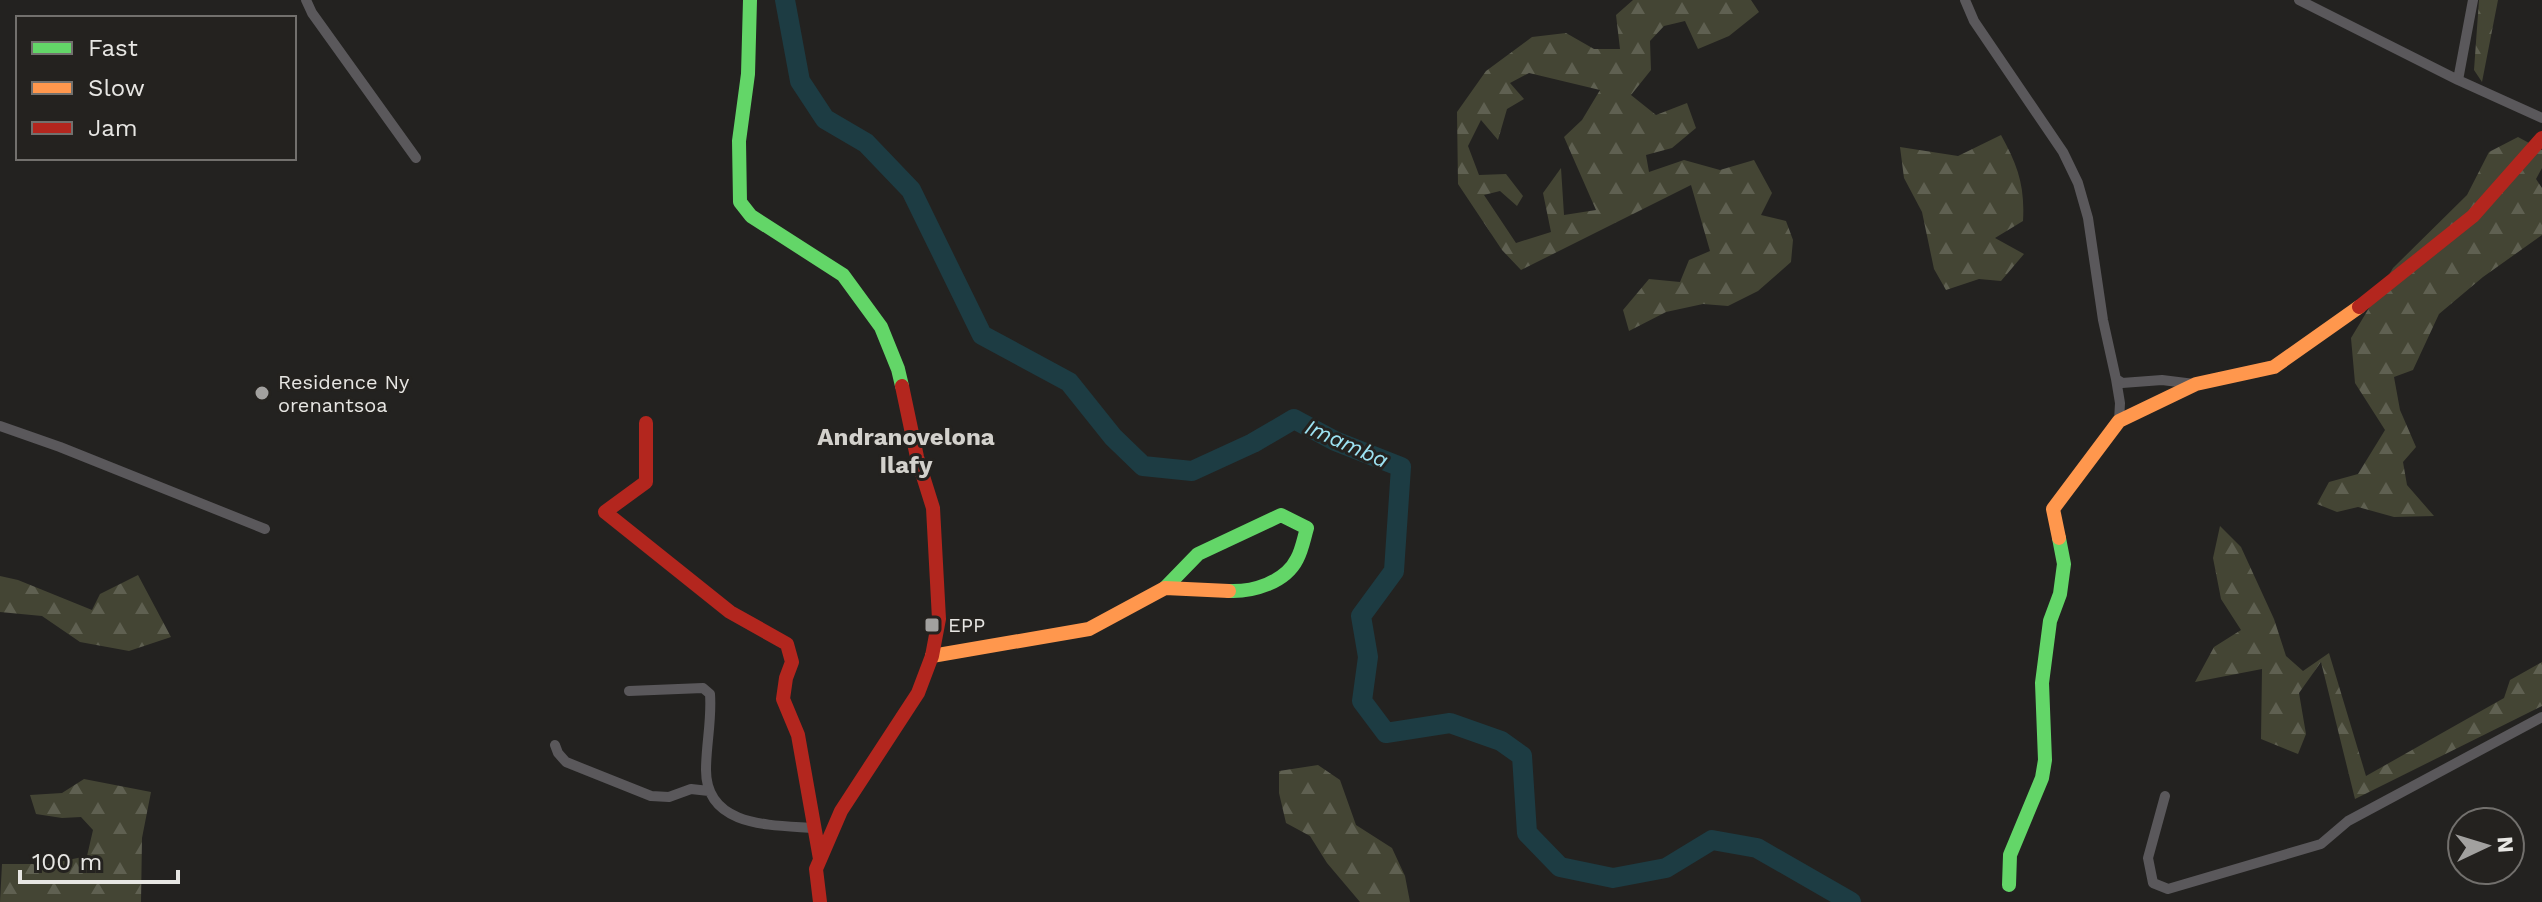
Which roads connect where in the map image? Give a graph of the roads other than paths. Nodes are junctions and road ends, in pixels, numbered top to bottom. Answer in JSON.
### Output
{"nodes":[{"id":1,"x":306,"y":0,"type":"edge"},
{"id":2,"x":750,"y":0,"type":"edge"},
{"id":3,"x":1965,"y":0,"type":"edge"},
{"id":4,"x":2299,"y":0,"type":"edge"},
{"id":5,"x":2473,"y":0,"type":"edge"},
{"id":6,"x":2458,"y":80,"type":"junction"},
{"id":7,"x":2542,"y":118,"type":"edge"},
{"id":8,"x":2542,"y":138,"type":"edge"},
{"id":9,"x":416,"y":158,"type":"dead end"},
{"id":10,"x":2116,"y":379,"type":"junction"},
{"id":11,"x":2196,"y":384,"type":"junction"},
{"id":12,"x":2119,"y":421,"type":"junction"},
{"id":13,"x":646,"y":423,"type":"dead end"},
{"id":14,"x":0,"y":426,"type":"edge"},
{"id":15,"x":265,"y":529,"type":"dead end"},
{"id":16,"x":1165,"y":588,"type":"junction"},
{"id":17,"x":932,"y":656,"type":"junction"},
{"id":18,"x":629,"y":691,"type":"dead end"},
{"id":19,"x":2542,"y":717,"type":"edge"},
{"id":20,"x":555,"y":745,"type":"dead end"},
{"id":21,"x":709,"y":791,"type":"junction"},
{"id":22,"x":2165,"y":796,"type":"dead end"},
{"id":23,"x":814,"y":828,"type":"junction"},
{"id":24,"x":820,"y":859,"type":"junction"},
{"id":25,"x":2009,"y":885,"type":"dead end"},
{"id":26,"x":820,"y":902,"type":"edge"}],
"edges":[{"from":1,"to":9,"type":"street"},
{"from":2,"to":17,"type":"street"},
{"from":3,"to":10,"type":"street"},
{"from":4,"to":6,"type":"street"},
{"from":5,"to":6,"type":"street"},
{"from":6,"to":7,"type":"street"},
{"from":8,"to":11,"type":"street"},
{"from":10,"to":11,"type":"street"},
{"from":10,"to":12,"type":"street"},
{"from":11,"to":12,"type":"street"},
{"from":12,"to":25,"type":"street"},
{"from":13,"to":23,"type":"street"},
{"from":14,"to":15,"type":"street"},
{"from":16,"to":16,"type":"street"},
{"from":16,"to":17,"type":"street"},
{"from":17,"to":24,"type":"street"},
{"from":18,"to":21,"type":"street"},
{"from":19,"to":22,"type":"street"},
{"from":20,"to":21,"type":"street"},
{"from":21,"to":23,"type":"street"},
{"from":23,"to":24,"type":"street"},
{"from":24,"to":26,"type":"street"}]}
